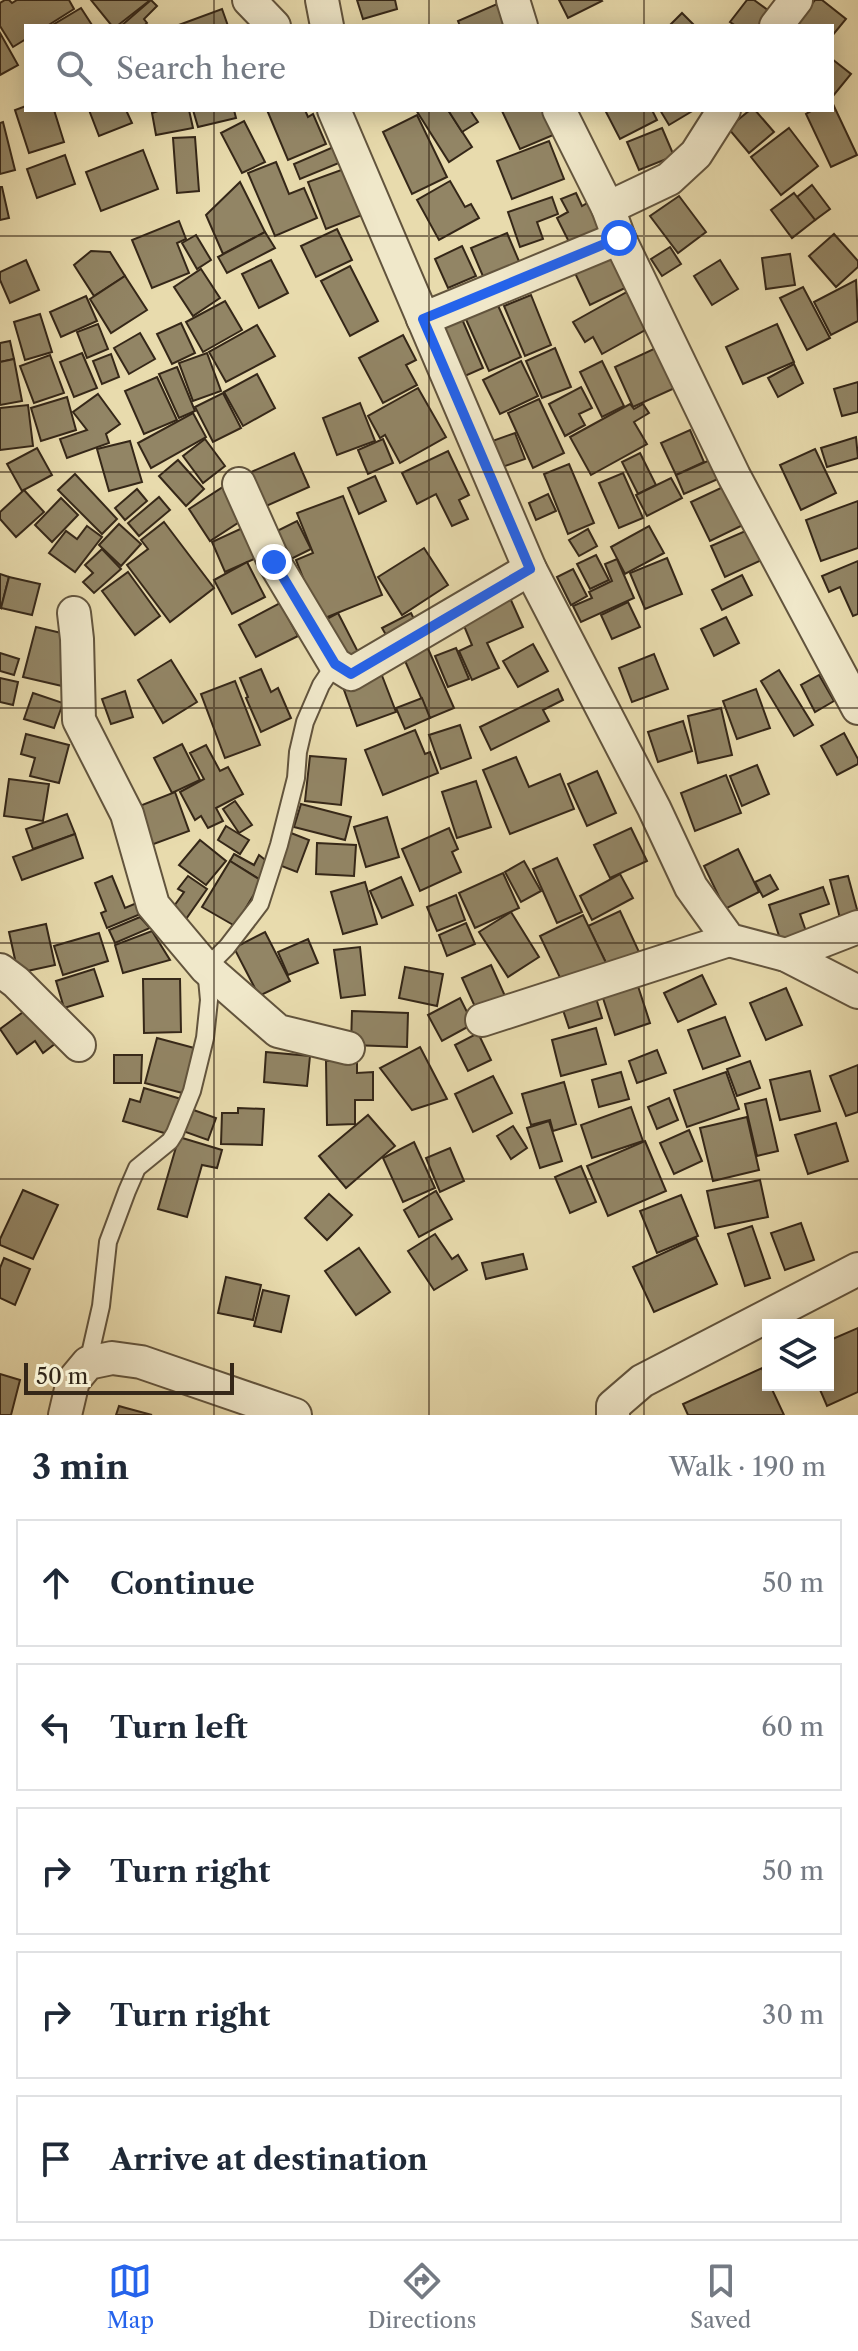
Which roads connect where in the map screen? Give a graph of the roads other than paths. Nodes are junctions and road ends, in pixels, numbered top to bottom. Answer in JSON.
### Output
{"nodes":[{"id":1,"x":249,"y":0,"type":"edge"},
{"id":2,"x":322,"y":0,"type":"edge"},
{"id":3,"x":513,"y":0,"type":"edge"},
{"id":4,"x":796,"y":0,"type":"edge"},
{"id":5,"x":272,"y":24,"type":"edge"},
{"id":6,"x":327,"y":24,"type":"edge"},
{"id":7,"x":520,"y":24,"type":"edge"},
{"id":8,"x":778,"y":24,"type":"edge"},
{"id":9,"x":336,"y":112,"type":"edge"},
{"id":10,"x":560,"y":112,"type":"edge"},
{"id":11,"x":723,"y":112,"type":"edge"},
{"id":12,"x":608,"y":208,"type":"junction"},
{"id":13,"x":619,"y":238,"type":"junction"},
{"id":14,"x":423,"y":319,"type":"junction"},
{"id":15,"x":239,"y":484,"type":"dead end"},
{"id":16,"x":530,"y":569,"type":"junction"},
{"id":17,"x":74,"y":613,"type":"dead end"},
{"id":18,"x":335,"y":664,"type":"junction"},
{"id":19,"x":858,"y":708,"type":"edge"},
{"id":20,"x":858,"y":927,"type":"edge"},
{"id":21,"x":729,"y":940,"type":"junction"},
{"id":22,"x":786,"y":955,"type":"junction"},
{"id":23,"x":206,"y":968,"type":"junction"},
{"id":24,"x":0,"y":970,"type":"edge"},
{"id":25,"x":858,"y":992,"type":"edge"},
{"id":26,"x":482,"y":1020,"type":"dead end"},
{"id":27,"x":79,"y":1045,"type":"dead end"},
{"id":28,"x":348,"y":1048,"type":"dead end"},
{"id":29,"x":858,"y":1269,"type":"edge"},
{"id":30,"x":88,"y":1363,"type":"junction"},
{"id":31,"x":65,"y":1415,"type":"edge"},
{"id":32,"x":295,"y":1415,"type":"edge"},
{"id":33,"x":613,"y":1415,"type":"edge"}],
"edges":[{"from":1,"to":5,"type":"street"},
{"from":2,"to":6,"type":"street"},
{"from":3,"to":7,"type":"street"},
{"from":4,"to":8,"type":"street"},
{"from":9,"to":14,"type":"street"},
{"from":10,"to":12,"type":"street"},
{"from":11,"to":12,"type":"street"},
{"from":12,"to":13,"type":"street"},
{"from":13,"to":14,"type":"street"},
{"from":13,"to":19,"type":"street"},
{"from":14,"to":16,"type":"street"},
{"from":15,"to":18,"type":"street"},
{"from":16,"to":18,"type":"street"},
{"from":16,"to":21,"type":"street"},
{"from":17,"to":23,"type":"street"},
{"from":18,"to":23,"type":"lane"},
{"from":20,"to":22,"type":"street"},
{"from":21,"to":22,"type":"street"},
{"from":21,"to":26,"type":"street"},
{"from":22,"to":25,"type":"street"},
{"from":23,"to":28,"type":"street"},
{"from":23,"to":30,"type":"lane"},
{"from":24,"to":27,"type":"street"},
{"from":29,"to":33,"type":"street"},
{"from":30,"to":31,"type":"street"},
{"from":30,"to":32,"type":"street"}]}
